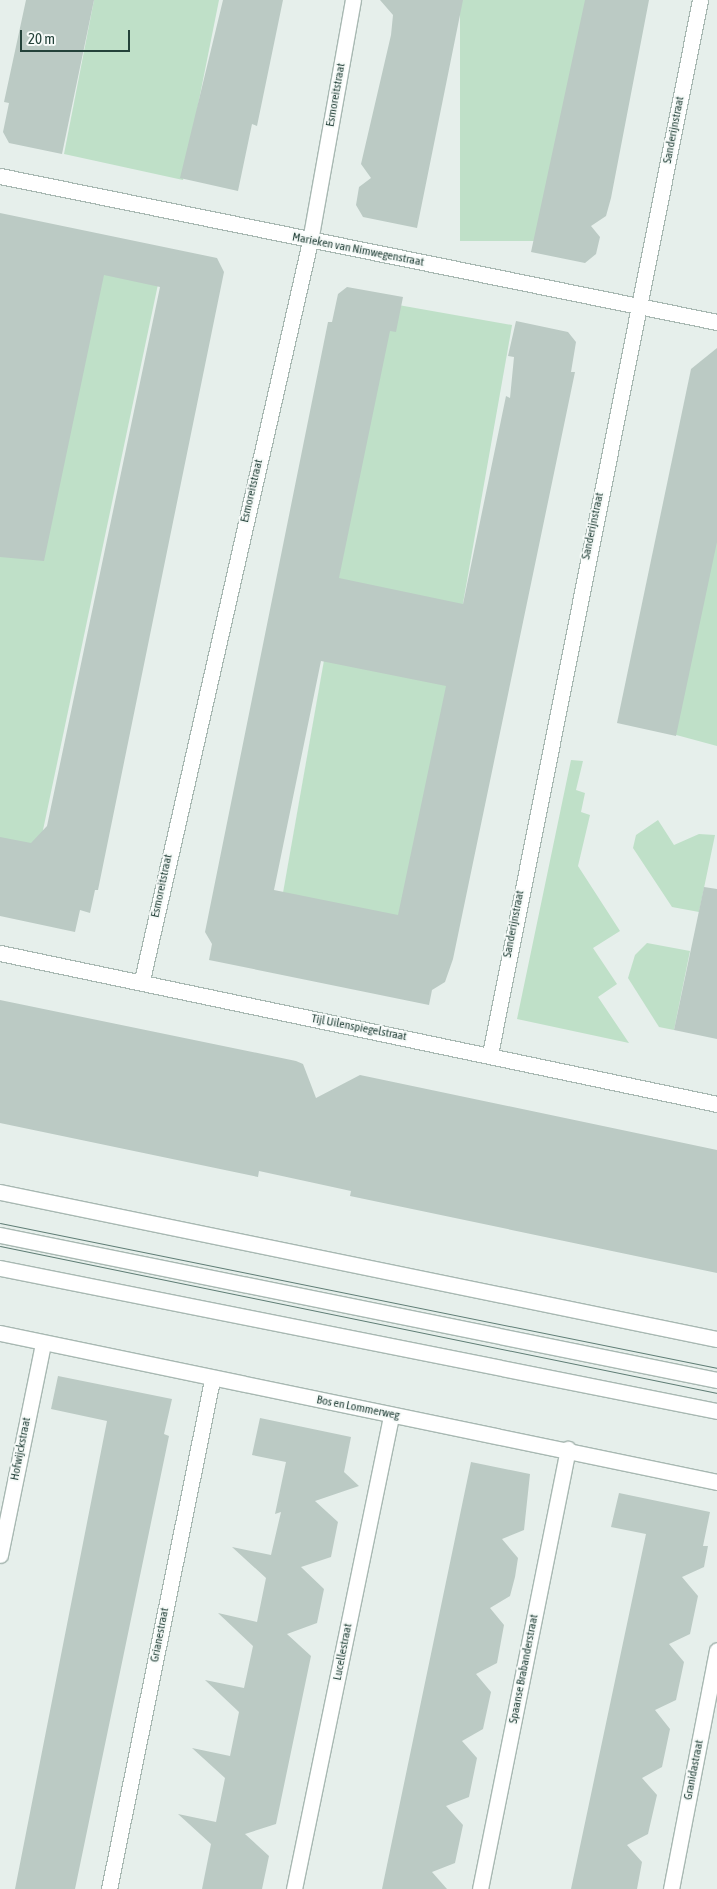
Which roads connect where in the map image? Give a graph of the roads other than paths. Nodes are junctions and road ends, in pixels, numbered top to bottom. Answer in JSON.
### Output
{"nodes":[{"id":1,"x":353,"y":0,"type":"edge"},
{"id":2,"x":700,"y":0,"type":"edge"},
{"id":3,"x":0,"y":176,"type":"edge"},
{"id":4,"x":310,"y":241,"type":"junction"},
{"id":5,"x":638,"y":306,"type":"junction"},
{"id":6,"x":717,"y":322,"type":"edge"},
{"id":7,"x":0,"y":954,"type":"edge"},
{"id":8,"x":142,"y":980,"type":"junction"},
{"id":9,"x":490,"y":1054,"type":"junction"},
{"id":10,"x":717,"y":1104,"type":"edge"},
{"id":11,"x":0,"y":1192,"type":"edge"},
{"id":12,"x":0,"y":1235,"type":"edge"},
{"id":13,"x":0,"y":1268,"type":"edge"},
{"id":14,"x":0,"y":1334,"type":"edge"},
{"id":15,"x":717,"y":1339,"type":"edge"},
{"id":16,"x":42,"y":1343,"type":"junction"},
{"id":17,"x":212,"y":1380,"type":"junction"},
{"id":18,"x":717,"y":1380,"type":"edge"},
{"id":19,"x":717,"y":1411,"type":"edge"},
{"id":20,"x":391,"y":1415,"type":"junction"},
{"id":21,"x":568,"y":1450,"type":"junction"},
{"id":22,"x":717,"y":1482,"type":"edge"},
{"id":23,"x":0,"y":1555,"type":"edge"},
{"id":24,"x":717,"y":1650,"type":"edge"},
{"id":25,"x":109,"y":1889,"type":"edge"},
{"id":26,"x":294,"y":1889,"type":"edge"},
{"id":27,"x":480,"y":1889,"type":"edge"},
{"id":28,"x":671,"y":1889,"type":"edge"}],
"edges":[{"from":1,"to":4,"type":"street","name":"Esmoreitstraat"},
{"from":2,"to":5,"type":"street","name":"Sanderijnstraat"},
{"from":3,"to":4,"type":"street","name":"Marieken van Nimwegenstraat"},
{"from":4,"to":5,"type":"street","name":"Marieken van Nimwegenstraat"},
{"from":4,"to":8,"type":"street","name":"Esmoreitstraat"},
{"from":5,"to":6,"type":"street","name":"Marieken van Nimwegenstraat"},
{"from":5,"to":9,"type":"street","name":"Sanderijnstraat"},
{"from":7,"to":8,"type":"street","name":"Tijl Uilenspiegelstraat"},
{"from":8,"to":9,"type":"street","name":"Tijl Uilenspiegelstraat"},
{"from":9,"to":10,"type":"street","name":"Tijl Uilenspiegelstraat"},
{"from":11,"to":15,"type":"street"},
{"from":12,"to":18,"type":"street"},
{"from":13,"to":19,"type":"street"},
{"from":14,"to":16,"type":"street","name":"Bos en Lommerweg"},
{"from":16,"to":17,"type":"street","name":"Bos en Lommerweg"},
{"from":16,"to":23,"type":"street","name":"Hofwijckstraat"},
{"from":17,"to":20,"type":"street","name":"Bos en Lommerweg"},
{"from":17,"to":25,"type":"street","name":"Grianestraat"},
{"from":20,"to":21,"type":"street","name":"Bos en Lommerweg"},
{"from":20,"to":26,"type":"street","name":"Lucellestraat"},
{"from":21,"to":22,"type":"street","name":"Bos en Lommerweg"},
{"from":21,"to":27,"type":"street","name":"Spaanse Brabanderstraat"},
{"from":24,"to":28,"type":"street","name":"Granidastraat"}]}
